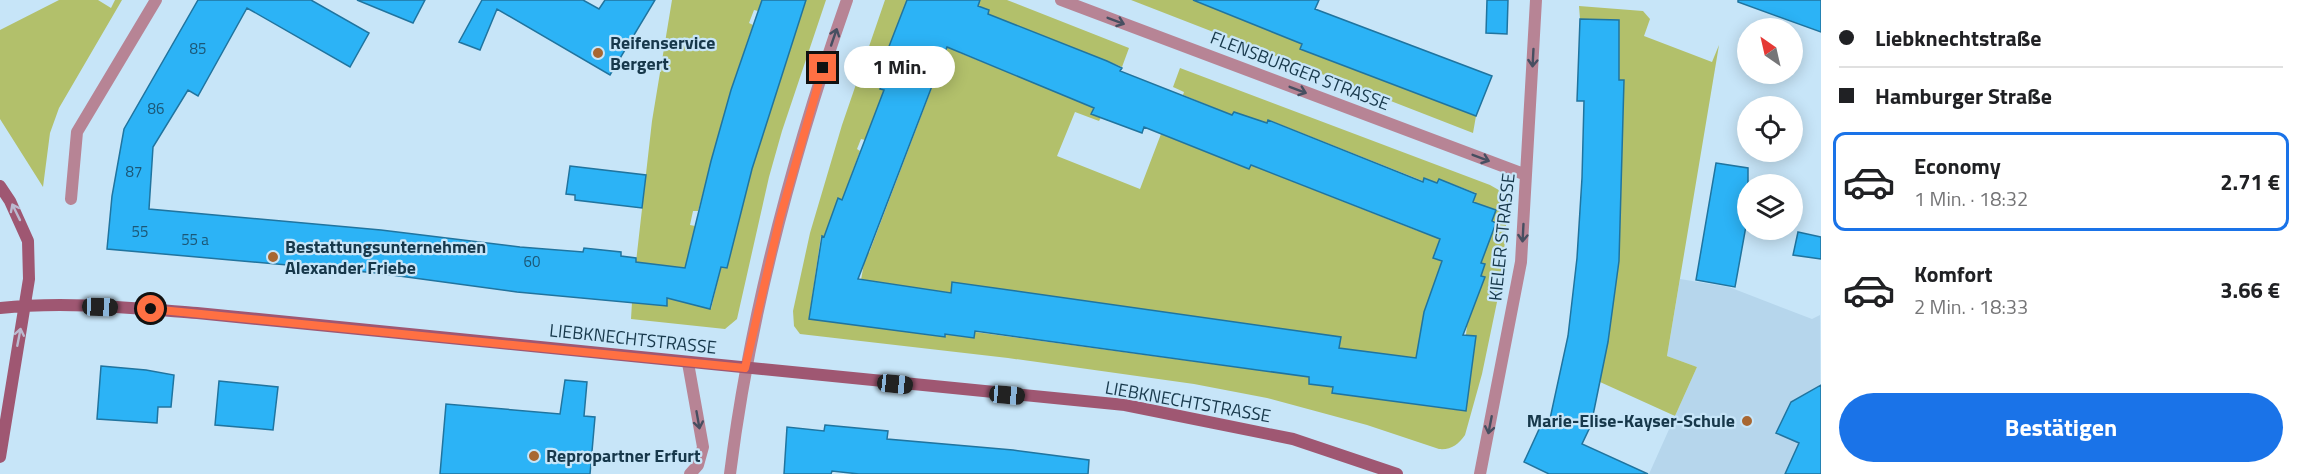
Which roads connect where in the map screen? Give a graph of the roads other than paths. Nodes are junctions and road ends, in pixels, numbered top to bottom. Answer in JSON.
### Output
{"nodes":[{"id":1,"x":156,"y":0,"type":"edge"},
{"id":2,"x":847,"y":0,"type":"edge"},
{"id":3,"x":1061,"y":0,"type":"edge"},
{"id":4,"x":1536,"y":0,"type":"edge"},
{"id":5,"x":1526,"y":175,"type":"junction"},
{"id":6,"x":0,"y":186,"type":"edge"},
{"id":7,"x":70,"y":199,"type":"dead end"},
{"id":8,"x":26,"y":305,"type":"junction"},
{"id":9,"x":0,"y":308,"type":"edge"},
{"id":10,"x":688,"y":363,"type":"junction"},
{"id":11,"x":745,"y":368,"type":"junction"},
{"id":12,"x":0,"y":457,"type":"edge"},
{"id":13,"x":690,"y":474,"type":"edge"},
{"id":14,"x":730,"y":474,"type":"edge"},
{"id":15,"x":1397,"y":474,"type":"edge"},
{"id":16,"x":1480,"y":474,"type":"edge"}],
"edges":[{"from":1,"to":7,"type":"street"},
{"from":11,"to":2,"type":"street","one_way":true},
{"from":3,"to":5,"type":"street","name":"FLENSBURGER STRASSE","one_way":true},
{"from":4,"to":5,"type":"street","name":"KIELER STRASSE","one_way":true},
{"from":5,"to":16,"type":"street","name":"KIELER STRASSE","one_way":true},
{"from":8,"to":6,"type":"street","one_way":true},
{"from":8,"to":9,"type":"street","name":"LIEBKNECHTSTRASSE"},
{"from":8,"to":10,"type":"street","name":"LIEBKNECHTSTRASSE"},
{"from":12,"to":8,"type":"street","one_way":true},
{"from":10,"to":11,"type":"street","name":"LIEBKNECHTSTRASSE"},
{"from":10,"to":13,"type":"street","one_way":true},
{"from":11,"to":14,"type":"street"},
{"from":11,"to":15,"type":"street","name":"LIEBKNECHTSTRASSE"}]}
